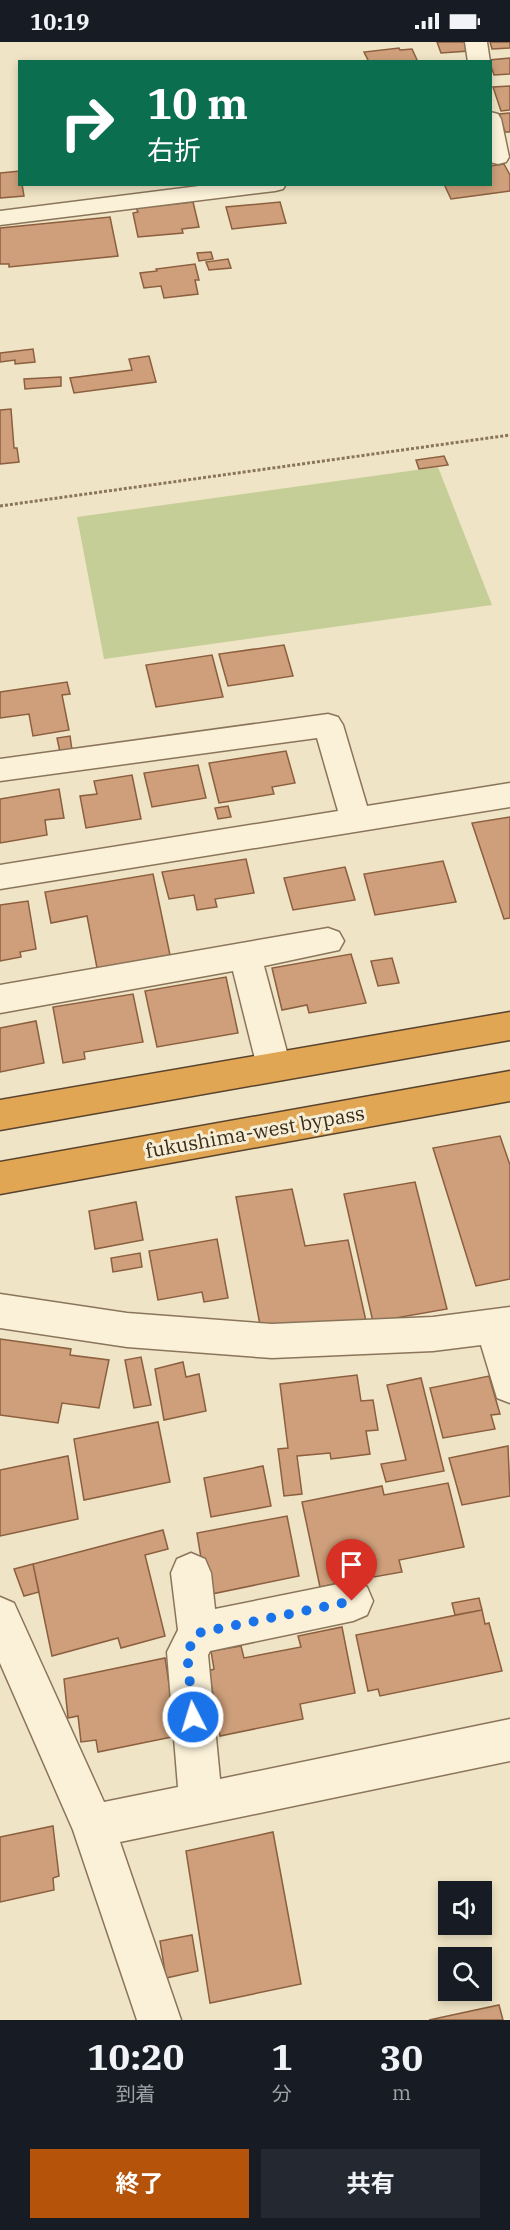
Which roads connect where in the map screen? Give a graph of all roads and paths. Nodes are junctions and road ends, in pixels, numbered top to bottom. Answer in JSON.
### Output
{"nodes":[{"id":1,"x":476,"y":42,"type":"edge"},
{"id":2,"x":479,"y":60,"type":"edge"},
{"id":3,"x":492,"y":127,"type":"edge"},
{"id":4,"x":500,"y":157,"type":"edge"},
{"id":5,"x":259,"y":186,"type":"edge"},
{"id":6,"x":0,"y":218,"type":"edge"},
{"id":7,"x":510,"y":435,"type":"edge"},
{"id":8,"x":0,"y":506,"type":"edge"},
{"id":9,"x":0,"y":770,"type":"edge"},
{"id":10,"x":510,"y":795,"type":"edge"},
{"id":11,"x":356,"y":819,"type":"junction"},
{"id":12,"x":0,"y":877,"type":"edge"},
{"id":13,"x":328,"y":941,"type":"dead end"},
{"id":14,"x":246,"y":956,"type":"junction"},
{"id":15,"x":0,"y":999,"type":"edge"},
{"id":16,"x":510,"y":1026,"type":"edge"},
{"id":17,"x":274,"y":1067,"type":"junction"},
{"id":18,"x":510,"y":1086,"type":"edge"},
{"id":19,"x":0,"y":1115,"type":"edge"},
{"id":20,"x":0,"y":1178,"type":"edge"},
{"id":21,"x":0,"y":1311,"type":"edge"},
{"id":22,"x":503,"y":1325,"type":"edge"},
{"id":23,"x":510,"y":1385,"type":"edge"},
{"id":24,"x":191,"y":1573,"type":"dead end"},
{"id":25,"x":352,"y":1601,"type":"dead end"},
{"id":26,"x":0,"y":1617,"type":"edge"},
{"id":27,"x":198,"y":1633,"type":"junction"},
{"id":28,"x":510,"y":1740,"type":"edge"},
{"id":29,"x":201,"y":1804,"type":"junction"},
{"id":30,"x":93,"y":1826,"type":"junction"},
{"id":31,"x":159,"y":2020,"type":"edge"}],
"edges":[{"from":1,"to":2,"type":"street"},
{"from":3,"to":4,"type":"street"},
{"from":5,"to":6,"type":"street"},
{"from":7,"to":8,"type":"path"},
{"from":9,"to":11,"type":"street"},
{"from":10,"to":11,"type":"street"},
{"from":11,"to":12,"type":"street"},
{"from":13,"to":14,"type":"street"},
{"from":14,"to":15,"type":"street"},
{"from":14,"to":17,"type":"street"},
{"from":16,"to":17,"type":"highway"},
{"from":17,"to":19,"type":"highway"},
{"from":18,"to":20,"type":"highway","name":"fukushima-west bypass"},
{"from":21,"to":22,"type":"street"},
{"from":22,"to":23,"type":"street"},
{"from":24,"to":27,"type":"street"},
{"from":25,"to":27,"type":"street"},
{"from":26,"to":30,"type":"street"},
{"from":27,"to":29,"type":"street"},
{"from":28,"to":29,"type":"street"},
{"from":29,"to":30,"type":"street"},
{"from":30,"to":31,"type":"street"}]}
